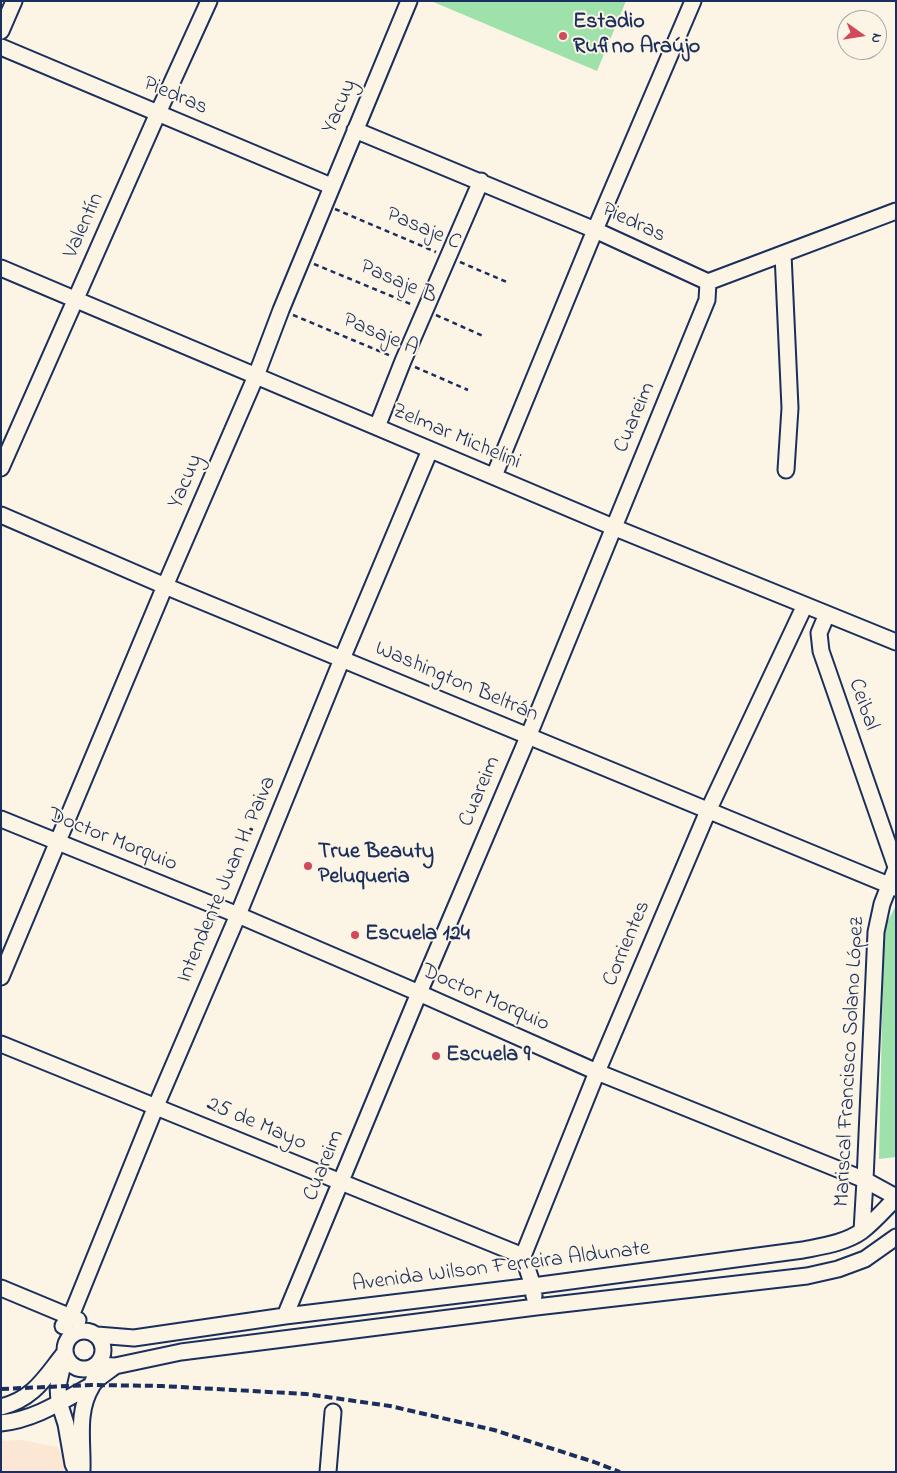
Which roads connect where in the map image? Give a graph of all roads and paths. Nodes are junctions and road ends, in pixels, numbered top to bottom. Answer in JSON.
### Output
{"nodes":[{"id":1,"x":14,"y":1,"type":"edge"},
{"id":2,"x":209,"y":1,"type":"edge"},
{"id":3,"x":409,"y":1,"type":"edge"},
{"id":4,"x":693,"y":1,"type":"edge"},
{"id":5,"x":1,"y":31,"type":"edge"},
{"id":6,"x":1,"y":47,"type":"edge"},
{"id":7,"x":158,"y":113,"type":"junction"},
{"id":8,"x":355,"y":130,"type":"junction"},
{"id":9,"x":481,"y":182,"type":"junction"},
{"id":10,"x":331,"y":186,"type":"junction"},
{"id":11,"x":324,"y":205,"type":"junction"},
{"id":12,"x":896,"y":211,"type":"edge"},
{"id":13,"x":595,"y":230,"type":"junction"},
{"id":14,"x":783,"y":254,"type":"junction"},
{"id":15,"x":448,"y":257,"type":"junction"},
{"id":16,"x":302,"y":259,"type":"junction"},
{"id":17,"x":1,"y":268,"type":"edge"},
{"id":18,"x":708,"y":282,"type":"junction"},
{"id":19,"x":509,"y":283,"type":"dead end"},
{"id":20,"x":76,"y":300,"type":"junction"},
{"id":21,"x":281,"y":310,"type":"junction"},
{"id":22,"x":425,"y":310,"type":"junction"},
{"id":23,"x":483,"y":336,"type":"dead end"},
{"id":24,"x":403,"y":361,"type":"junction"},
{"id":25,"x":256,"y":376,"type":"junction"},
{"id":26,"x":468,"y":390,"type":"dead end"},
{"id":27,"x":377,"y":427,"type":"junction"},
{"id":28,"x":430,"y":450,"type":"junction"},
{"id":29,"x":1,"y":468,"type":"edge"},
{"id":30,"x":786,"y":470,"type":"dead end"},
{"id":31,"x":494,"y":476,"type":"junction"},
{"id":32,"x":1,"y":515,"type":"edge"},
{"id":33,"x":613,"y":528,"type":"junction"},
{"id":34,"x":165,"y":586,"type":"junction"},
{"id":35,"x":804,"y":605,"type":"junction"},
{"id":36,"x":827,"y":614,"type":"junction"},
{"id":37,"x":896,"y":642,"type":"edge"},
{"id":38,"x":342,"y":659,"type":"junction"},
{"id":39,"x":528,"y":736,"type":"junction"},
{"id":40,"x":708,"y":811,"type":"junction"},
{"id":41,"x":1,"y":819,"type":"edge"},
{"id":42,"x":59,"y":842,"type":"junction"},
{"id":43,"x":896,"y":867,"type":"edge"},
{"id":44,"x":892,"y":887,"type":"edge"},
{"id":45,"x":238,"y":915,"type":"junction"},
{"id":46,"x":1,"y":978,"type":"edge"},
{"id":47,"x":419,"y":993,"type":"junction"},
{"id":48,"x":1,"y":1044,"type":"edge"},
{"id":49,"x":597,"y":1072,"type":"junction"},
{"id":50,"x":156,"y":1106,"type":"junction"},
{"id":51,"x":865,"y":1180,"type":"junction"},
{"id":52,"x":341,"y":1183,"type":"junction"},
{"id":53,"x":896,"y":1198,"type":"edge"},
{"id":54,"x":862,"y":1231,"type":"junction"},
{"id":55,"x":896,"y":1237,"type":"edge"},
{"id":56,"x":523,"y":1256,"type":"junction"},
{"id":57,"x":532,"y":1286,"type":"junction"},
{"id":58,"x":1,"y":1288,"type":"edge"},
{"id":59,"x":536,"y":1307,"type":"junction"},
{"id":60,"x":286,"y":1316,"type":"junction"},
{"id":61,"x":67,"y":1321,"type":"junction"},
{"id":62,"x":93,"y":1334,"type":"junction"},
{"id":63,"x":65,"y":1351,"type":"junction"},
{"id":64,"x":97,"y":1366,"type":"junction"},
{"id":65,"x":115,"y":1366,"type":"junction"},
{"id":66,"x":92,"y":1385,"type":"junction"},
{"id":67,"x":59,"y":1402,"type":"junction"},
{"id":68,"x":1,"y":1407,"type":"edge"},
{"id":69,"x":333,"y":1412,"type":"dead end"},
{"id":70,"x":34,"y":1414,"type":"junction"},
{"id":71,"x":1,"y":1423,"type":"edge"},
{"id":72,"x":66,"y":1424,"type":"junction"},
{"id":73,"x":77,"y":1472,"type":"edge"},
{"id":74,"x":82,"y":1472,"type":"edge"},
{"id":75,"x":328,"y":1472,"type":"edge"}],
"edges":[{"from":1,"to":5,"type":"street"},
{"from":2,"to":7,"type":"street","name":"Valentín"},
{"from":3,"to":8,"type":"street","name":"Yacuy"},
{"from":4,"to":13,"type":"street"},
{"from":6,"to":7,"type":"street","name":"Piedras"},
{"from":7,"to":10,"type":"street","name":"Piedras"},
{"from":7,"to":20,"type":"street","name":"Valentín"},
{"from":8,"to":9,"type":"street","name":"Piedras"},
{"from":8,"to":10,"type":"street","name":"Yacuy"},
{"from":9,"to":13,"type":"street","name":"Piedras"},
{"from":9,"to":15,"type":"street"},
{"from":10,"to":11,"type":"street","name":"Yacuy"},
{"from":11,"to":15,"type":"path","name":"Pasaje C"},
{"from":11,"to":16,"type":"street","name":"Yacuy"},
{"from":12,"to":14,"type":"street"},
{"from":13,"to":18,"type":"street","name":"Piedras"},
{"from":13,"to":31,"type":"street"},
{"from":14,"to":18,"type":"street"},
{"from":14,"to":30,"type":"street"},
{"from":15,"to":19,"type":"path","name":"Pasaje C"},
{"from":15,"to":22,"type":"street"},
{"from":16,"to":21,"type":"street","name":"Yacuy"},
{"from":16,"to":22,"type":"path","name":"Pasaje B"},
{"from":17,"to":20,"type":"street","name":"Zelmar Michelini"},
{"from":18,"to":33,"type":"street","name":"Cuareim"},
{"from":20,"to":25,"type":"street","name":"Zelmar Michelini"},
{"from":20,"to":29,"type":"street","name":"Valentín"},
{"from":21,"to":24,"type":"path","name":"Pasaje A"},
{"from":21,"to":25,"type":"street","name":"Yacuy"},
{"from":22,"to":23,"type":"path","name":"Pasaje B"},
{"from":22,"to":24,"type":"street"},
{"from":24,"to":26,"type":"path","name":"Pasaje A"},
{"from":24,"to":27,"type":"street"},
{"from":25,"to":27,"type":"street","name":"Zelmar Michelini"},
{"from":25,"to":34,"type":"street","name":"Yacuy"},
{"from":27,"to":28,"type":"street","name":"Zelmar Michelini"},
{"from":28,"to":31,"type":"street","name":"Zelmar Michelini"},
{"from":28,"to":38,"type":"street","name":"Intendente Juan H. Paiva"},
{"from":31,"to":33,"type":"street","name":"Zelmar Michelini"},
{"from":32,"to":34,"type":"street","name":"Washington Beltrán"},
{"from":33,"to":35,"type":"street","name":"Zelmar Michelini"},
{"from":33,"to":39,"type":"street","name":"Cuareim"},
{"from":34,"to":38,"type":"street","name":"Washington Beltrán"},
{"from":34,"to":42,"type":"street","name":"Yacuy"},
{"from":35,"to":36,"type":"street","name":"Zelmar Michelini"},
{"from":35,"to":40,"type":"street","name":"Corrientes"},
{"from":36,"to":37,"type":"street","name":"Zelmar Michelini"},
{"from":36,"to":43,"type":"street","name":"Ceibal"},
{"from":38,"to":39,"type":"street","name":"Washington Beltrán"},
{"from":38,"to":45,"type":"street","name":"Intendente Juan H. Paiva"},
{"from":39,"to":40,"type":"street","name":"Washington Beltrán"},
{"from":39,"to":47,"type":"street","name":"Cuareim"},
{"from":40,"to":44,"type":"street","name":"Washington Beltrán"},
{"from":40,"to":49,"type":"street","name":"Corrientes"},
{"from":41,"to":42,"type":"street","name":"Doctor Morquio"},
{"from":42,"to":45,"type":"street","name":"Doctor Morquio"},
{"from":42,"to":46,"type":"street","name":"Yacuy"},
{"from":43,"to":44,"type":"street","name":"Mariscal Francisco Solano López"},
{"from":44,"to":51,"type":"street","name":"Mariscal Francisco Solano López"},
{"from":45,"to":47,"type":"street","name":"Doctor Morquio"},
{"from":45,"to":50,"type":"street","name":"Intendente Juan H. Paiva"},
{"from":47,"to":49,"type":"street","name":"Doctor Morquio"},
{"from":47,"to":52,"type":"street","name":"Cuareim"},
{"from":48,"to":50,"type":"street","name":"25 de Mayo"},
{"from":49,"to":51,"type":"street","name":"Doctor Morquio"},
{"from":49,"to":56,"type":"street","name":"Corrientes"},
{"from":50,"to":52,"type":"street","name":"25 de Mayo"},
{"from":50,"to":61,"type":"street","name":"Intendente Juan H. Paiva"},
{"from":51,"to":53,"type":"street","name":"Doctor Morquio"},
{"from":51,"to":54,"type":"street","name":"Mariscal Francisco Solano López"},
{"from":52,"to":56,"type":"street","name":"25 de Mayo"},
{"from":52,"to":60,"type":"street","name":"Cuareim"},
{"from":53,"to":54,"type":"street","name":"Avenida Wilson Ferreira Aldunate"},
{"from":54,"to":57,"type":"street","name":"Avenida Wilson Ferreira Aldunate"},
{"from":55,"to":59,"type":"street","name":"Avenida Wilson Ferreira Aldunate"},
{"from":56,"to":57,"type":"street"},
{"from":57,"to":59,"type":"street"},
{"from":57,"to":60,"type":"street","name":"Avenida Wilson Ferreira Aldunate"},
{"from":58,"to":61,"type":"street"},
{"from":59,"to":65,"type":"street","name":"Avenida Wilson Ferreira Aldunate"},
{"from":60,"to":62,"type":"street","name":"Avenida Wilson Ferreira Aldunate"},
{"from":61,"to":62,"type":"street"},
{"from":61,"to":63,"type":"street"},
{"from":62,"to":63,"type":"street"},
{"from":62,"to":64,"type":"street"},
{"from":63,"to":64,"type":"street"},
{"from":63,"to":67,"type":"street"},
{"from":63,"to":68,"type":"street"},
{"from":64,"to":65,"type":"street","name":"Avenida Wilson Ferreira Aldunate"},
{"from":64,"to":66,"type":"street"},
{"from":65,"to":66,"type":"street","name":"Avenida Wilson Ferreira Aldunate"},
{"from":66,"to":67,"type":"street","name":"Avenida Wilson Ferreira Aldunate"},
{"from":66,"to":74,"type":"street"},
{"from":67,"to":70,"type":"street","name":"Avenida Wilson Ferreira Aldunate"},
{"from":67,"to":72,"type":"street"},
{"from":69,"to":75,"type":"street"},
{"from":70,"to":71,"type":"street","name":"Avenida Wilson Ferreira Aldunate"},
{"from":70,"to":72,"type":"street"},
{"from":72,"to":73,"type":"street"}]}
